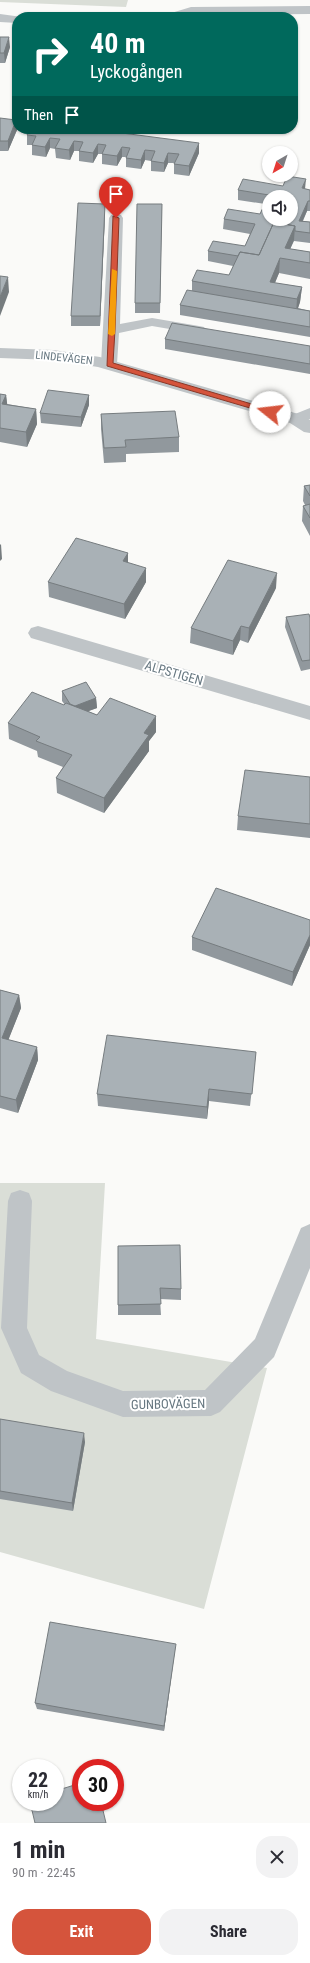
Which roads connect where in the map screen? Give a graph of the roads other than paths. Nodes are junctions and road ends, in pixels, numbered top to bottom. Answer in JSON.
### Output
{"nodes":[{"id":1,"x":310,"y":10,"type":"edge"},
{"id":2,"x":188,"y":12,"type":"edge"},
{"id":3,"x":0,"y":18,"type":"edge"},
{"id":4,"x":12,"y":19,"type":"edge"},
{"id":5,"x":116,"y":218,"type":"dead end"},
{"id":6,"x":112,"y":330,"type":"junction"},
{"id":7,"x":210,"y":332,"type":"edge"},
{"id":8,"x":0,"y":353,"type":"edge"},
{"id":9,"x":109,"y":364,"type":"junction"},
{"id":10,"x":305,"y":420,"type":"edge"},
{"id":11,"x":38,"y":633,"type":"dead end"},
{"id":12,"x":310,"y":713,"type":"edge"},
{"id":13,"x":20,"y":1202,"type":"dead end"},
{"id":14,"x":310,"y":1236,"type":"edge"}],
"edges":[{"from":1,"to":2,"type":"street"},
{"from":3,"to":4,"type":"street"},
{"from":5,"to":6,"type":"lane"},
{"from":6,"to":7,"type":"lane"},
{"from":6,"to":9,"type":"lane"},
{"from":8,"to":9,"type":"street","name":"LINDEVÄGEN"},
{"from":9,"to":10,"type":"street","name":"LINDEVÄGEN"},
{"from":11,"to":12,"type":"street","name":"ALPSTIGEN"},
{"from":13,"to":14,"type":"street","name":"GUNBOVÄGEN"}]}
